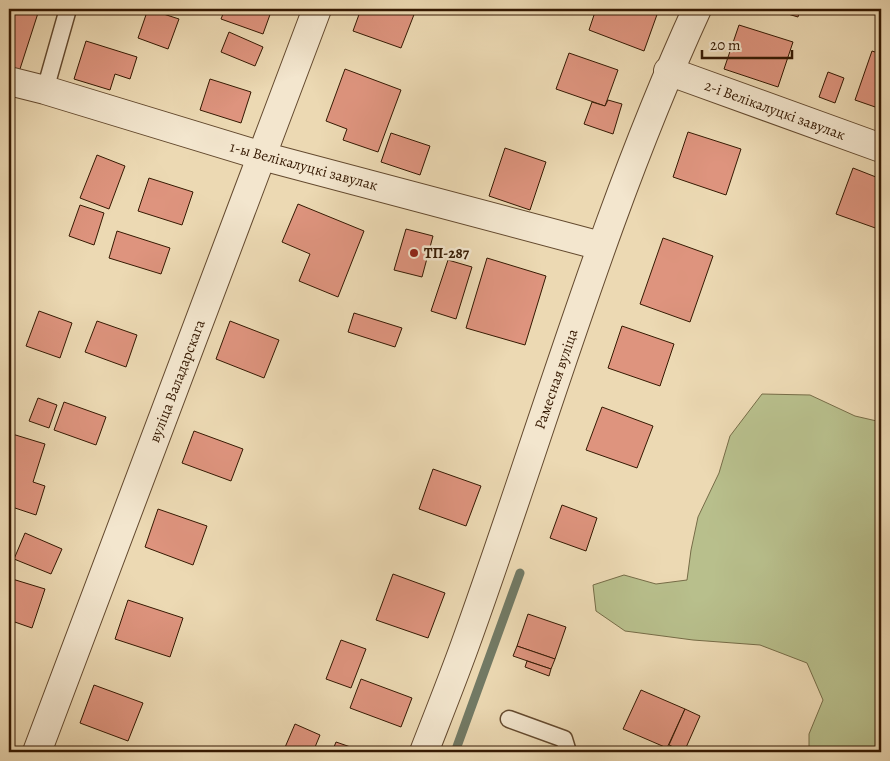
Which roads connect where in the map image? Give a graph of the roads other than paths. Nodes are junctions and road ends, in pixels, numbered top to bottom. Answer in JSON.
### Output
{"nodes":[{"id":1,"x":68,"y":9,"type":"edge"},
{"id":2,"x":317,"y":9,"type":"edge"},
{"id":3,"x":697,"y":9,"type":"edge"},
{"id":4,"x":668,"y":71,"type":"junction"},
{"id":5,"x":9,"y":81,"type":"edge"},
{"id":6,"x":45,"y":90,"type":"junction"},
{"id":7,"x":881,"y":148,"type":"edge"},
{"id":8,"x":262,"y":156,"type":"junction"},
{"id":9,"x":601,"y":246,"type":"junction"},
{"id":10,"x":509,"y":719,"type":"dead end"},
{"id":11,"x":37,"y":752,"type":"edge"},
{"id":12,"x":424,"y":752,"type":"edge"},
{"id":13,"x":568,"y":752,"type":"edge"}],
"edges":[{"from":1,"to":6,"type":"lane"},
{"from":2,"to":8,"type":"street","name":"вуліца Валадарскага"},
{"from":3,"to":4,"type":"street","name":"Рамесная вуліца"},
{"from":4,"to":7,"type":"street","name":"2-і Велікалуцкі завулак"},
{"from":4,"to":9,"type":"street","name":"Рамесная вуліца"},
{"from":5,"to":6,"type":"street","name":"1-ы Велікалуцкі завулак"},
{"from":6,"to":8,"type":"street","name":"1-ы Велікалуцкі завулак"},
{"from":8,"to":9,"type":"street","name":"1-ы Велікалуцкі завулак"},
{"from":8,"to":11,"type":"street","name":"вуліца Валадарскага"},
{"from":9,"to":12,"type":"street","name":"Рамесная вуліца"},
{"from":10,"to":13,"type":"lane"}]}
